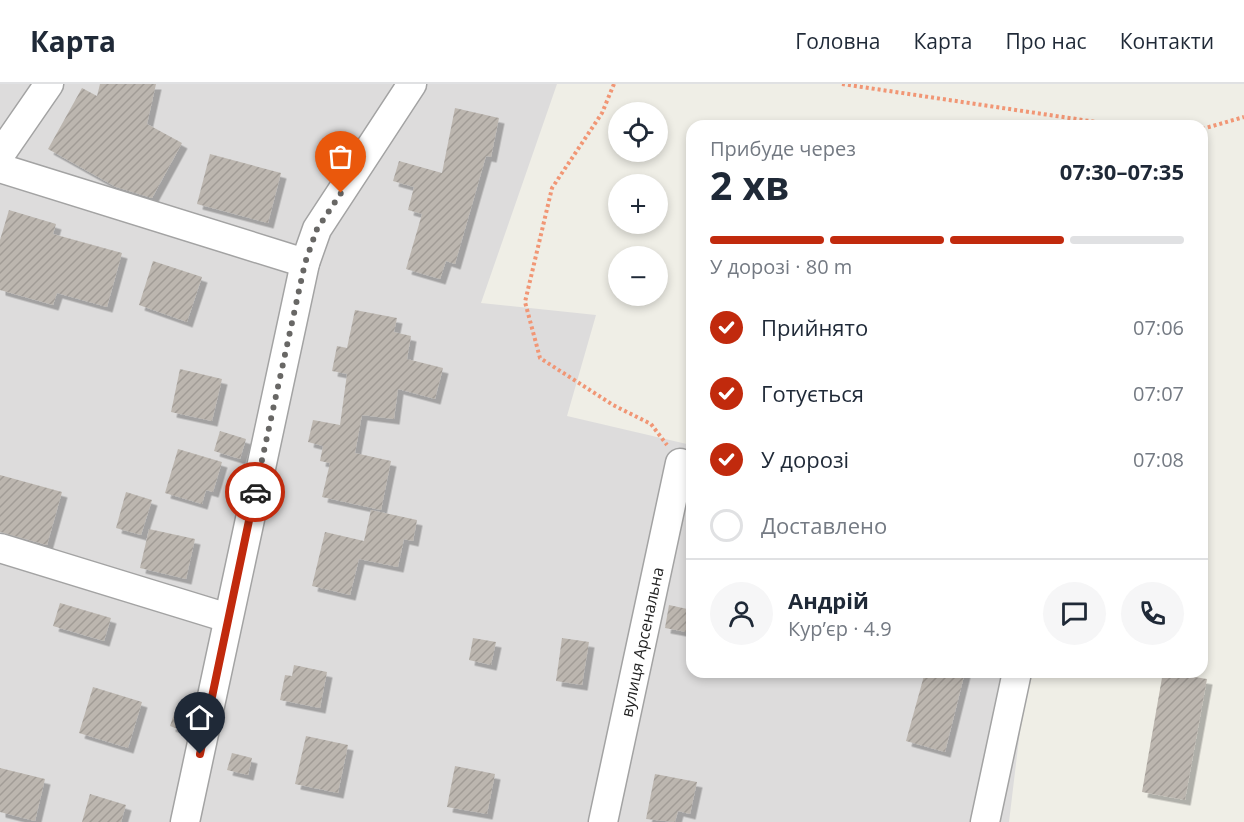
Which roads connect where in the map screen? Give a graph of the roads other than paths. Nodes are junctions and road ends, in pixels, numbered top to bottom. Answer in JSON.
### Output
{"nodes":[{"id":1,"x":49,"y":84,"type":"edge"},
{"id":2,"x":412,"y":84,"type":"edge"},
{"id":3,"x":0,"y":155,"type":"edge"},
{"id":4,"x":0,"y":168,"type":"edge"},
{"id":5,"x":305,"y":263,"type":"junction"},
{"id":6,"x":680,"y":463,"type":"road end"},
{"id":7,"x":0,"y":548,"type":"edge"},
{"id":8,"x":228,"y":618,"type":"junction"},
{"id":9,"x":1016,"y":678,"type":"edge"},
{"id":10,"x":185,"y":822,"type":"edge"},
{"id":11,"x":603,"y":822,"type":"edge"},
{"id":12,"x":985,"y":822,"type":"edge"}],
"edges":[{"from":1,"to":3,"type":"street"},
{"from":2,"to":5,"type":"street"},
{"from":4,"to":5,"type":"street"},
{"from":5,"to":8,"type":"street"},
{"from":6,"to":11,"type":"street","name":"вулиця Арсенальна"},
{"from":7,"to":8,"type":"street"},
{"from":8,"to":10,"type":"street"},
{"from":9,"to":12,"type":"street"}]}
